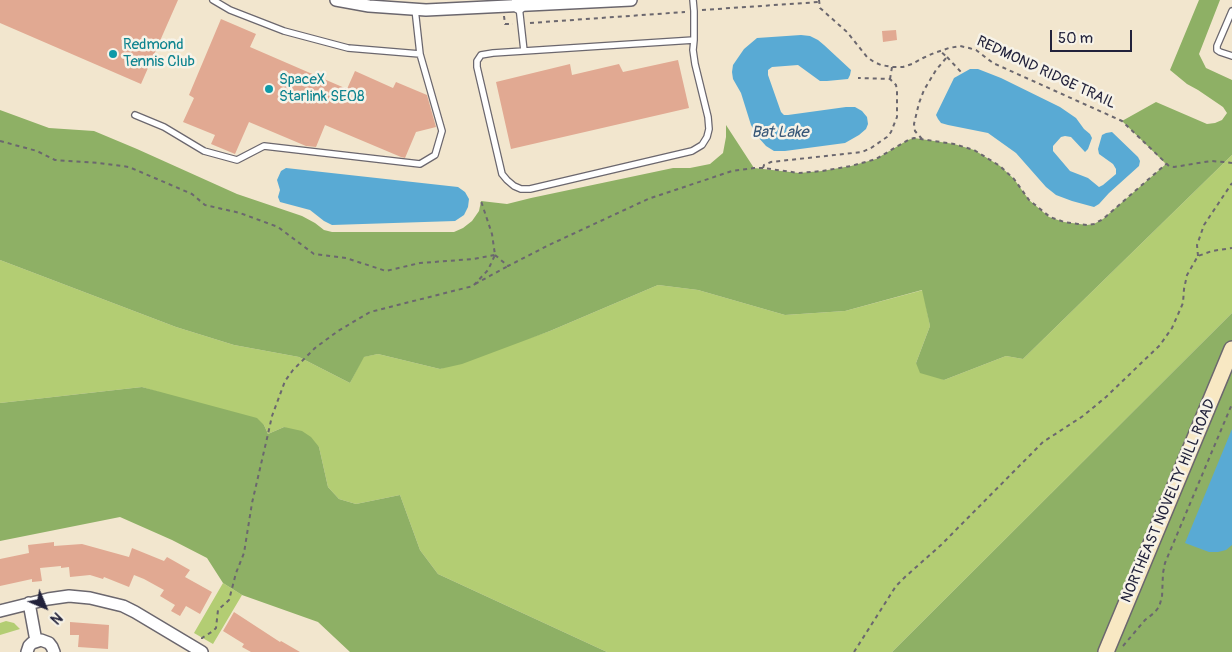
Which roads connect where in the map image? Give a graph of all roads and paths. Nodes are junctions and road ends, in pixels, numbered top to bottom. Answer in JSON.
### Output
{"nodes":[{"id":1,"x":213,"y":0,"type":"edge"},
{"id":2,"x":336,"y":0,"type":"edge"},
{"id":3,"x":632,"y":0,"type":"edge"},
{"id":4,"x":693,"y":0,"type":"edge"},
{"id":5,"x":819,"y":1,"type":"edge"},
{"id":6,"x":519,"y":3,"type":"edge"},
{"id":7,"x":415,"y":10,"type":"junction"},
{"id":8,"x":694,"y":11,"type":"junction"},
{"id":9,"x":1232,"y":11,"type":"edge"},
{"id":10,"x":505,"y":24,"type":"dead end"},
{"id":11,"x":521,"y":24,"type":"junction"},
{"id":12,"x":694,"y":40,"type":"junction"},
{"id":13,"x":524,"y":51,"type":"junction"},
{"id":14,"x":940,"y":51,"type":"junction"},
{"id":15,"x":420,"y":54,"type":"junction"},
{"id":16,"x":1232,"y":56,"type":"edge"},
{"id":17,"x":947,"y":57,"type":"junction"},
{"id":18,"x":892,"y":67,"type":"junction"},
{"id":19,"x":962,"y":72,"type":"dead end"},
{"id":20,"x":858,"y":78,"type":"dead end"},
{"id":21,"x":890,"y":80,"type":"junction"},
{"id":22,"x":135,"y":114,"type":"dead end"},
{"id":23,"x":922,"y":139,"type":"junction"},
{"id":24,"x":0,"y":141,"type":"edge"},
{"id":25,"x":1166,"y":164,"type":"junction"},
{"id":26,"x":1232,"y":164,"type":"edge"},
{"id":27,"x":763,"y":168,"type":"junction"},
{"id":28,"x":1232,"y":183,"type":"edge"},
{"id":29,"x":480,"y":201,"type":"dead end"},
{"id":30,"x":1232,"y":248,"type":"edge"},
{"id":31,"x":495,"y":255,"type":"junction"},
{"id":32,"x":1198,"y":256,"type":"junction"},
{"id":33,"x":508,"y":266,"type":"junction"},
{"id":34,"x":473,"y":286,"type":"junction"},
{"id":35,"x":1232,"y":349,"type":"edge"},
{"id":36,"x":1232,"y":404,"type":"edge"},
{"id":37,"x":29,"y":604,"type":"junction"},
{"id":38,"x":0,"y":611,"type":"edge"},
{"id":39,"x":36,"y":641,"type":"junction"},
{"id":40,"x":1112,"y":651,"type":"edge"},
{"id":41,"x":27,"y":652,"type":"edge"},
{"id":42,"x":54,"y":652,"type":"edge"},
{"id":43,"x":202,"y":652,"type":"edge"},
{"id":44,"x":854,"y":652,"type":"edge"}],
"edges":[{"from":1,"to":15,"type":"lane"},
{"from":2,"to":7,"type":"street"},
{"from":3,"to":6,"type":"street"},
{"from":4,"to":8,"type":"lane"},
{"from":5,"to":8,"type":"path"},
{"from":5,"to":18,"type":"path"},
{"from":6,"to":7,"type":"street"},
{"from":6,"to":11,"type":"lane"},
{"from":7,"to":15,"type":"lane"},
{"from":8,"to":11,"type":"path"},
{"from":8,"to":12,"type":"lane"},
{"from":9,"to":16,"type":"lane"},
{"from":10,"to":11,"type":"path"},
{"from":11,"to":13,"type":"lane"},
{"from":12,"to":13,"type":"lane"},
{"from":12,"to":13,"type":"lane"},
{"from":14,"to":17,"type":"path"},
{"from":14,"to":18,"type":"path","name":"REDMOND RIDGE TRAIL"},
{"from":14,"to":25,"type":"path","name":"REDMOND RIDGE TRAIL"},
{"from":15,"to":22,"type":"lane"},
{"from":17,"to":19,"type":"path"},
{"from":17,"to":23,"type":"path"},
{"from":18,"to":21,"type":"path"},
{"from":20,"to":21,"type":"path"},
{"from":21,"to":27,"type":"path"},
{"from":23,"to":25,"type":"path"},
{"from":23,"to":27,"type":"path"},
{"from":24,"to":31,"type":"path"},
{"from":25,"to":26,"type":"path"},
{"from":27,"to":33,"type":"path"},
{"from":28,"to":32,"type":"path"},
{"from":29,"to":31,"type":"path"},
{"from":30,"to":32,"type":"path"},
{"from":31,"to":33,"type":"path"},
{"from":31,"to":34,"type":"path"},
{"from":32,"to":44,"type":"path"},
{"from":33,"to":34,"type":"path"},
{"from":34,"to":43,"type":"path"},
{"from":35,"to":40,"type":"main road","name":"NORTHEAST NOVELTY HILL ROAD"},
{"from":36,"to":40,"type":"path"},
{"from":37,"to":38,"type":"street"},
{"from":37,"to":39,"type":"street"},
{"from":37,"to":43,"type":"street"},
{"from":39,"to":41,"type":"street"},
{"from":39,"to":42,"type":"street"}]}
